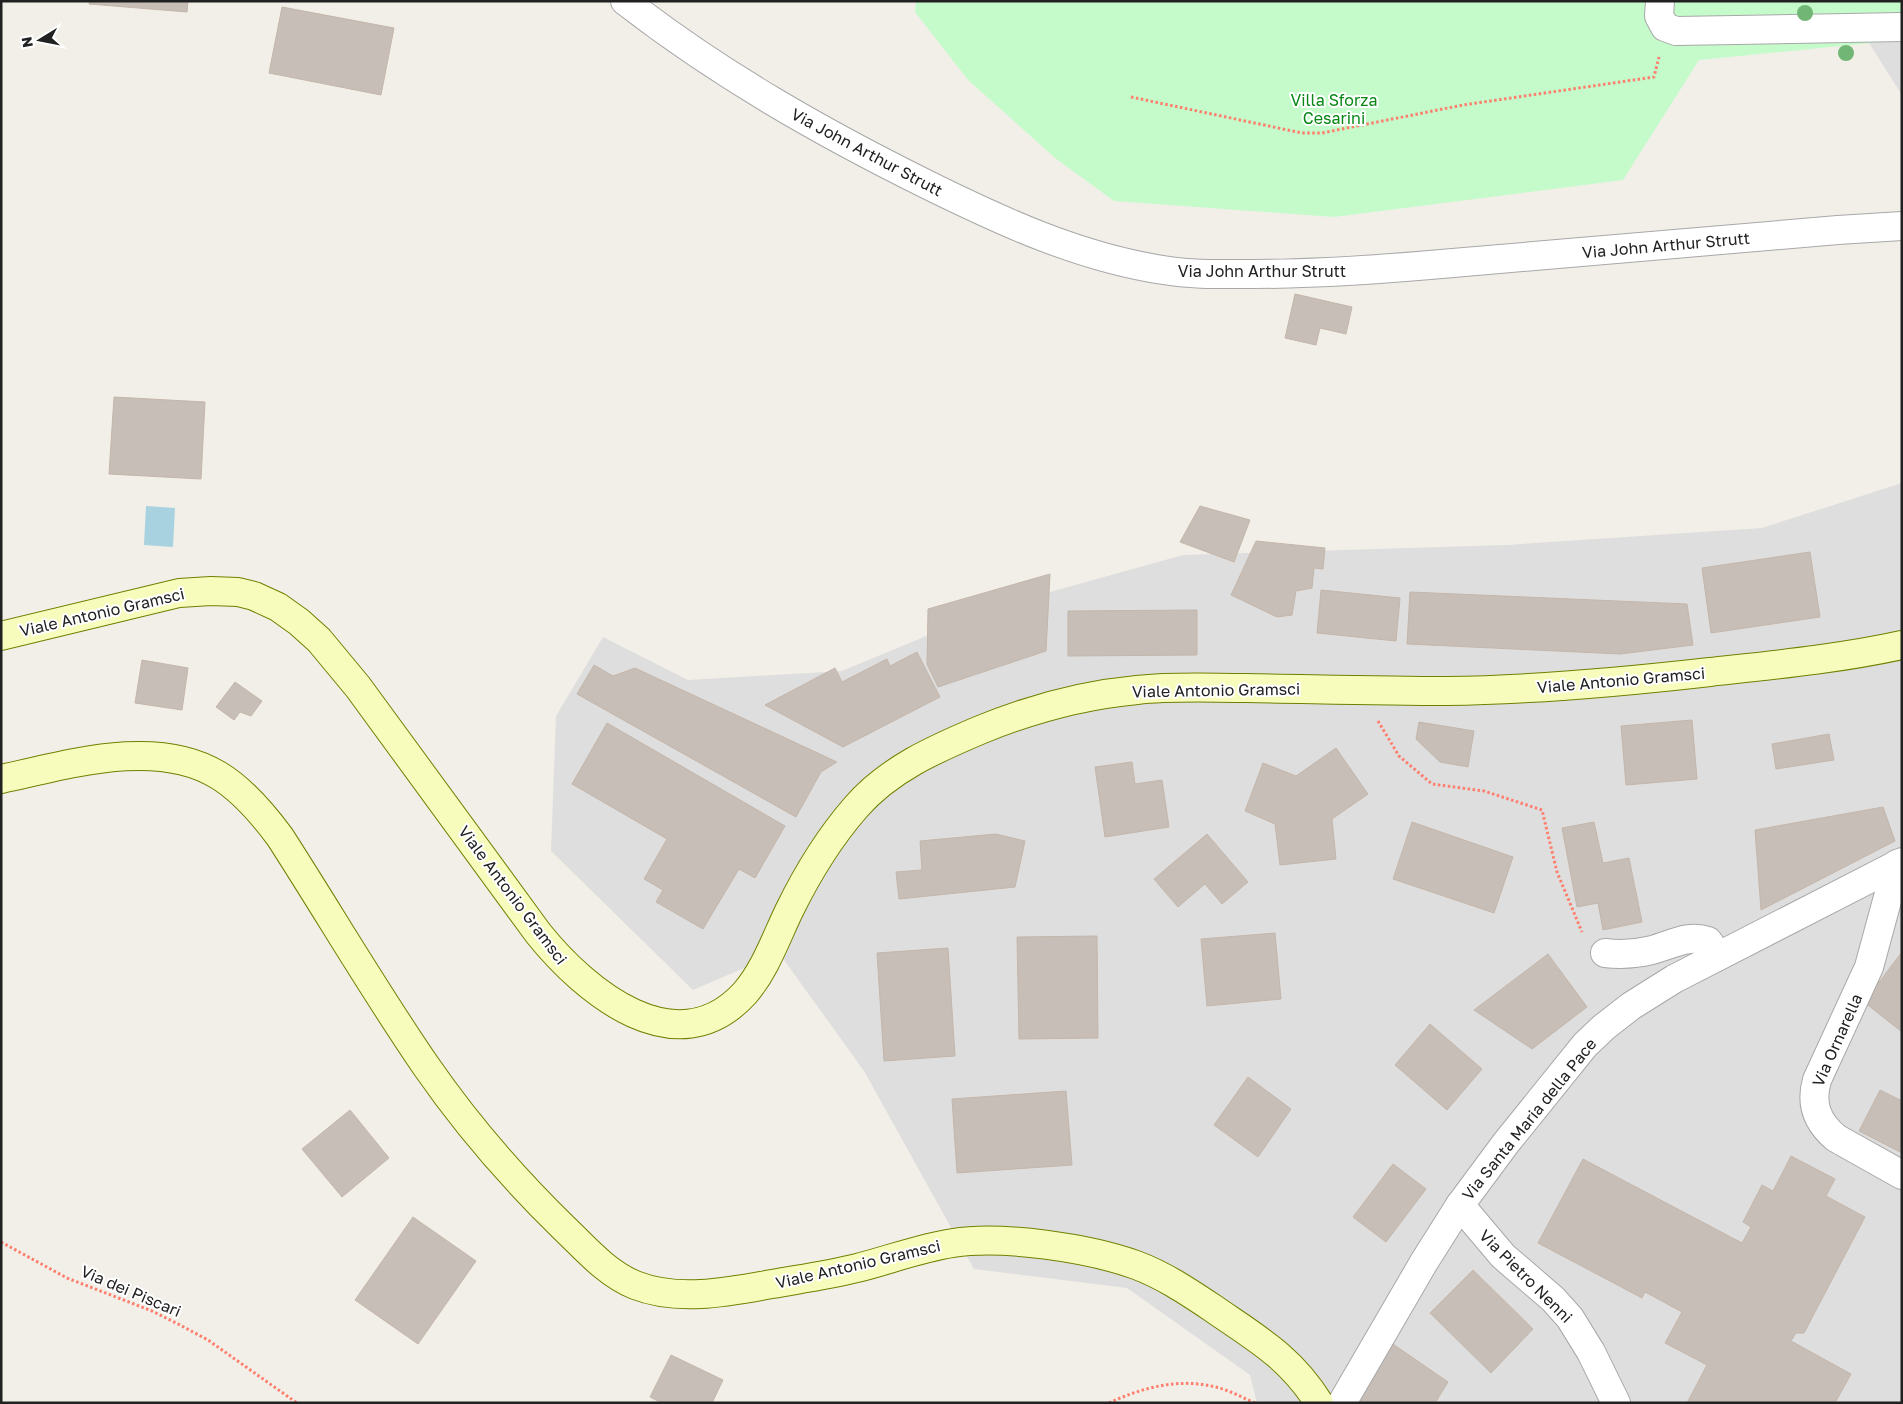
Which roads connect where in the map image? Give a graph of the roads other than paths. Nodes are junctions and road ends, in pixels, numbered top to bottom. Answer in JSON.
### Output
{"nodes":[{"id":1,"x":625,"y":1,"type":"edge"},
{"id":2,"x":1662,"y":14,"type":"edge"},
{"id":3,"x":1902,"y":27,"type":"edge"},
{"id":4,"x":1902,"y":226,"type":"edge"},
{"id":5,"x":1,"y":636,"type":"edge"},
{"id":6,"x":1902,"y":645,"type":"edge"},
{"id":7,"x":1,"y":779,"type":"edge"},
{"id":8,"x":1900,"y":863,"type":"edge"},
{"id":9,"x":1605,"y":954,"type":"road end"},
{"id":10,"x":1718,"y":956,"type":"junction"},
{"id":11,"x":1902,"y":1175,"type":"edge"},
{"id":12,"x":1460,"y":1205,"type":"junction"},
{"id":13,"x":1319,"y":1403,"type":"edge"},
{"id":14,"x":1342,"y":1403,"type":"edge"},
{"id":15,"x":1616,"y":1403,"type":"edge"}],
"edges":[{"from":1,"to":4,"type":"street","name":"Via John Arthur Strutt"},
{"from":2,"to":3,"type":"street"},
{"from":5,"to":6,"type":"street","name":"Viale Antonio Gramsci"},
{"from":7,"to":13,"type":"street","name":"Viale Antonio Gramsci"},
{"from":8,"to":10,"type":"street","name":"Via Santa Maria della Pace"},
{"from":8,"to":11,"type":"street","name":"Via Ornarella"},
{"from":9,"to":10,"type":"street"},
{"from":10,"to":12,"type":"street","name":"Via Santa Maria della Pace"},
{"from":12,"to":14,"type":"street","name":"Via Santa Maria della Pace"},
{"from":12,"to":15,"type":"street","name":"Via Pietro Nenni"}]}
